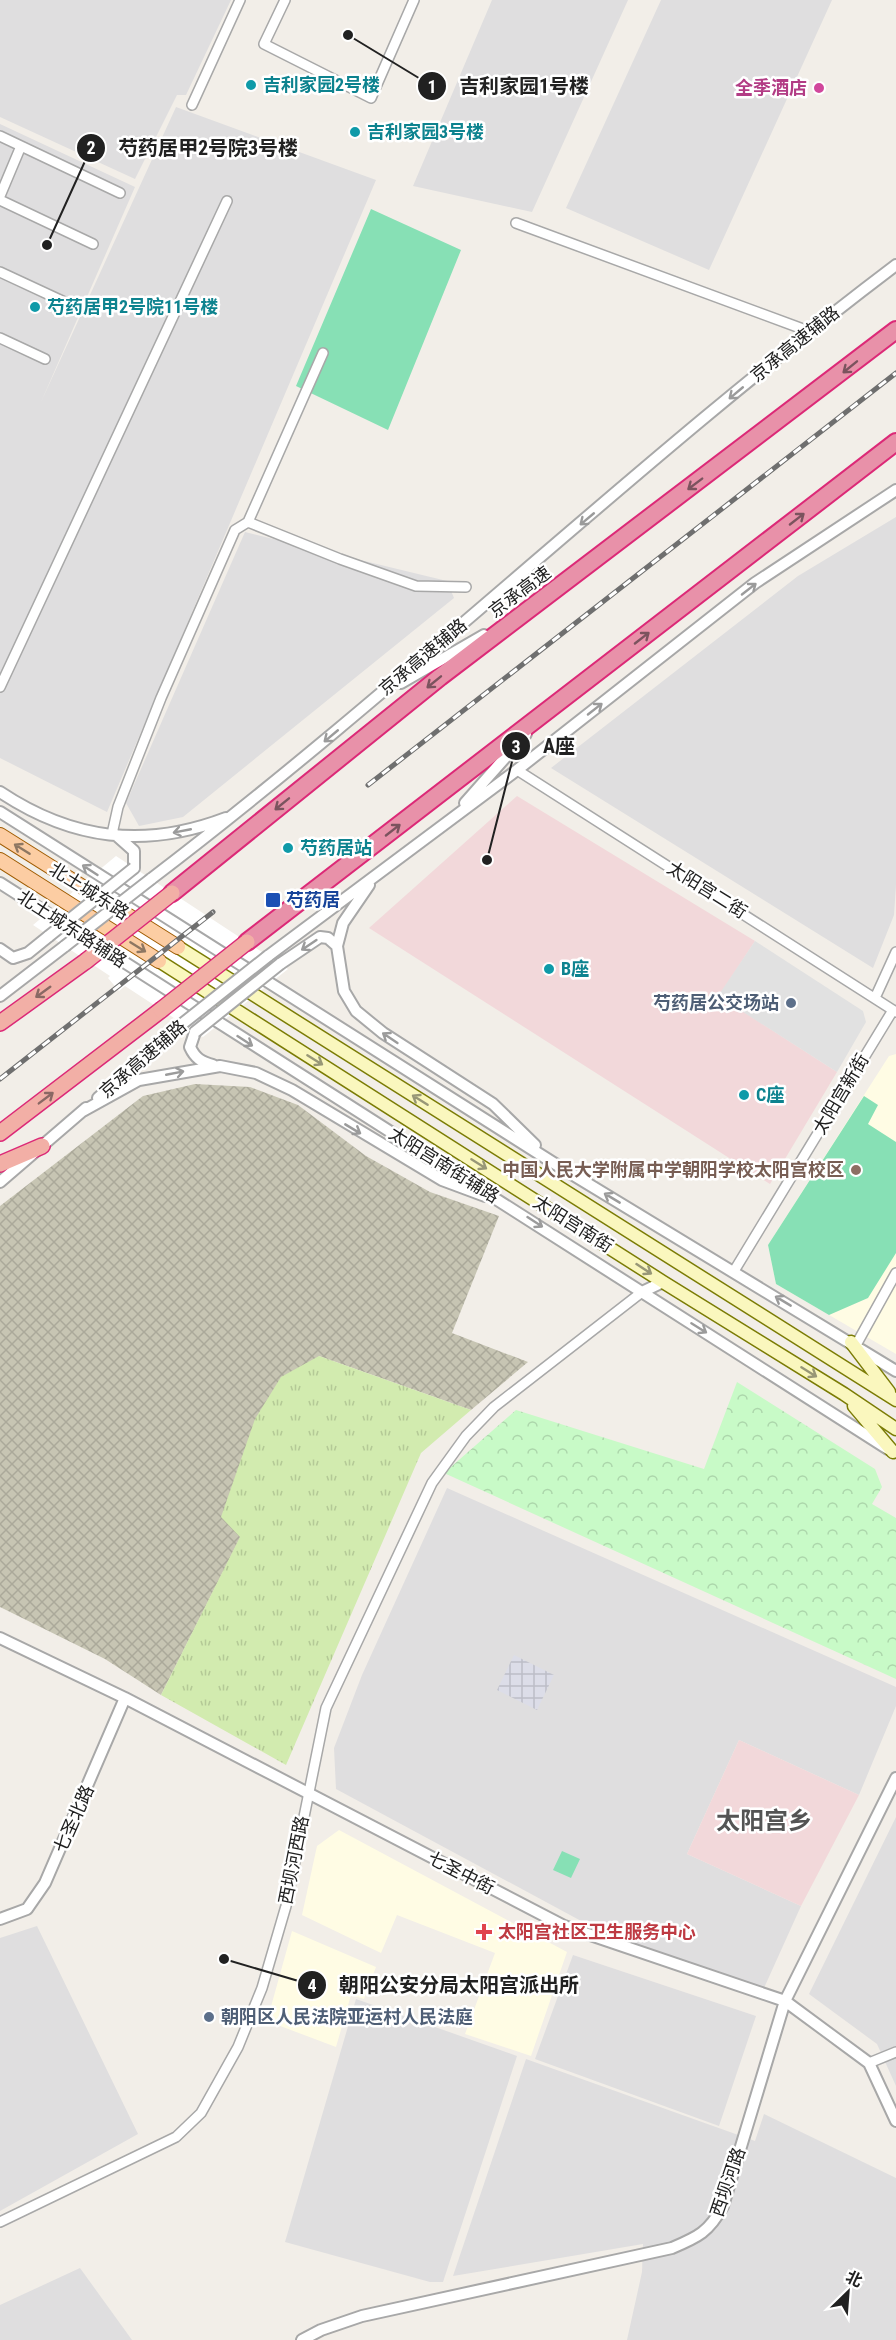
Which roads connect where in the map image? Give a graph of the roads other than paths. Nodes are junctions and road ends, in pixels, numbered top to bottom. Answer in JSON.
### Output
{"nodes":[{"id":1,"x":240,"y":0,"type":"edge"},
{"id":2,"x":285,"y":0,"type":"edge"},
{"id":3,"x":414,"y":0,"type":"edge"},
{"id":4,"x":192,"y":105,"type":"dead end"},
{"id":5,"x":0,"y":136,"type":"edge"},
{"id":6,"x":21,"y":146,"type":"junction"},
{"id":7,"x":120,"y":193,"type":"dead end"},
{"id":8,"x":0,"y":198,"type":"edge"},
{"id":9,"x":227,"y":201,"type":"dead end"},
{"id":10,"x":516,"y":223,"type":"dead end"},
{"id":11,"x":93,"y":244,"type":"dead end"},
{"id":12,"x":896,"y":265,"type":"edge"},
{"id":13,"x":0,"y":272,"type":"edge"},
{"id":14,"x":70,"y":305,"type":"dead end"},
{"id":15,"x":896,"y":330,"type":"edge"},
{"id":16,"x":811,"y":332,"type":"junction"},
{"id":17,"x":0,"y":338,"type":"edge"},
{"id":18,"x":323,"y":353,"type":"dead end"},
{"id":19,"x":45,"y":359,"type":"dead end"},
{"id":20,"x":896,"y":442,"type":"edge"},
{"id":21,"x":896,"y":490,"type":"edge"},
{"id":22,"x":248,"y":522,"type":"junction"},
{"id":23,"x":466,"y":587,"type":"dead end"},
{"id":24,"x":531,"y":608,"type":"junction"},
{"id":25,"x":0,"y":687,"type":"edge"},
{"id":26,"x":375,"y":698,"type":"junction"},
{"id":27,"x":546,"y":712,"type":"junction"},
{"id":28,"x":517,"y":770,"type":"junction"},
{"id":29,"x":0,"y":792,"type":"edge"},
{"id":30,"x":0,"y":812,"type":"edge"},
{"id":31,"x":237,"y":813,"type":"junction"},
{"id":32,"x":448,"y":821,"type":"junction"},
{"id":33,"x":0,"y":835,"type":"edge"},
{"id":34,"x":114,"y":835,"type":"junction"},
{"id":35,"x":0,"y":860,"type":"edge"},
{"id":36,"x":375,"y":877,"type":"junction"},
{"id":37,"x":0,"y":883,"type":"edge"},
{"id":38,"x":172,"y":893,"type":"joint"},
{"id":39,"x":247,"y":942,"type":"joint"},
{"id":40,"x":337,"y":946,"type":"junction"},
{"id":41,"x":178,"y":947,"type":"joint"},
{"id":42,"x":0,"y":949,"type":"edge"},
{"id":43,"x":896,"y":952,"type":"edge"},
{"id":44,"x":159,"y":961,"type":"joint"},
{"id":45,"x":143,"y":974,"type":"joint"},
{"id":46,"x":0,"y":996,"type":"edge"},
{"id":47,"x":875,"y":998,"type":"junction"},
{"id":48,"x":895,"y":1011,"type":"edge"},
{"id":49,"x":0,"y":1023,"type":"edge"},
{"id":50,"x":220,"y":1066,"type":"junction"},
{"id":51,"x":83,"y":1111,"type":"junction"},
{"id":52,"x":0,"y":1133,"type":"edge"},
{"id":53,"x":42,"y":1146,"type":"junction"},
{"id":54,"x":552,"y":1162,"type":"junction"},
{"id":55,"x":0,"y":1164,"type":"edge"},
{"id":56,"x":0,"y":1182,"type":"edge"},
{"id":57,"x":506,"y":1203,"type":"junction"},
{"id":58,"x":734,"y":1272,"type":"junction"},
{"id":59,"x":896,"y":1273,"type":"edge"},
{"id":60,"x":663,"y":1282,"type":"junction"},
{"id":61,"x":642,"y":1292,"type":"junction"},
{"id":62,"x":853,"y":1344,"type":"junction"},
{"id":63,"x":896,"y":1371,"type":"edge"},
{"id":64,"x":844,"y":1394,"type":"junction"},
{"id":65,"x":896,"y":1400,"type":"edge"},
{"id":66,"x":896,"y":1429,"type":"edge"},
{"id":67,"x":895,"y":1454,"type":"edge"},
{"id":68,"x":0,"y":1638,"type":"edge"},
{"id":69,"x":125,"y":1698,"type":"junction"},
{"id":70,"x":896,"y":1778,"type":"edge"},
{"id":71,"x":307,"y":1794,"type":"junction"},
{"id":72,"x":0,"y":1919,"type":"edge"},
{"id":73,"x":785,"y":2001,"type":"junction"},
{"id":74,"x":896,"y":2052,"type":"edge"},
{"id":75,"x":869,"y":2062,"type":"junction"},
{"id":76,"x":896,"y":2121,"type":"edge"},
{"id":77,"x":0,"y":2222,"type":"edge"},
{"id":78,"x":302,"y":2340,"type":"edge"}],
"edges":[{"from":1,"to":4,"type":"street"},
{"from":2,"to":3,"type":"street"},
{"from":5,"to":6,"type":"street"},
{"from":6,"to":7,"type":"street"},
{"from":6,"to":8,"type":"street"},
{"from":8,"to":11,"type":"street"},
{"from":9,"to":25,"type":"street"},
{"from":10,"to":16,"type":"street"},
{"from":12,"to":16,"type":"street","name":"京承高速辅路"},
{"from":13,"to":14,"type":"street"},
{"from":15,"to":24,"type":"highway","name":"京承高速","one_way":true},
{"from":16,"to":26,"type":"street","name":"京承高速辅路","one_way":true},
{"from":17,"to":19,"type":"street"},
{"from":18,"to":22,"type":"street"},
{"from":27,"to":20,"type":"highway","one_way":true},
{"from":28,"to":21,"type":"street","name":"京承高速辅路","one_way":true},
{"from":22,"to":23,"type":"street"},
{"from":22,"to":34,"type":"street"},
{"from":24,"to":26,"type":"street"},
{"from":24,"to":38,"type":"highway","name":"京承高速","one_way":true},
{"from":26,"to":31,"type":"street","name":"京承高速辅路","one_way":true},
{"from":27,"to":32,"type":"street"},
{"from":39,"to":27,"type":"highway","one_way":true},
{"from":28,"to":32,"type":"street","name":"京承高速辅路"},
{"from":28,"to":47,"type":"street","name":"太阳宫二街"},
{"from":29,"to":34,"type":"street"},
{"from":54,"to":30,"type":"street","one_way":true},
{"from":31,"to":34,"type":"street","one_way":true},
{"from":31,"to":46,"type":"street","name":"京承高速辅路","bridge":true},
{"from":32,"to":36,"type":"street","name":"京承高速辅路"},
{"from":41,"to":33,"type":"main road","name":"北土城东路","one_way":true},
{"from":34,"to":42,"type":"street","bridge":true},
{"from":35,"to":44,"type":"main road","name":"北土城东路","one_way":true},
{"from":36,"to":40,"type":"street"},
{"from":36,"to":51,"type":"street","name":"京承高速辅路","bridge":true},
{"from":37,"to":45,"type":"street","name":"北土城东路辅路"},
{"from":38,"to":49,"type":"highway","one_way":true,"bridge":true},
{"from":52,"to":39,"type":"highway","one_way":true,"bridge":true},
{"from":40,"to":50,"type":"street","one_way":true,"bridge":true},
{"from":54,"to":40,"type":"street","one_way":true},
{"from":65,"to":41,"type":"main road","name":"太阳宫南街","one_way":true},
{"from":43,"to":47,"type":"street"},
{"from":44,"to":60,"type":"main road","name":"太阳宫南街","one_way":true},
{"from":45,"to":57,"type":"street","name":"太阳宫南街辅路","one_way":true},
{"from":47,"to":48,"type":"street","name":"太阳宫二街"},
{"from":48,"to":58,"type":"street","name":"太阳宫新街"},
{"from":51,"to":50,"type":"street","one_way":true},
{"from":50,"to":57,"type":"street","one_way":true},
{"from":51,"to":53,"type":"street","name":"京承高速辅路"},
{"from":53,"to":55,"type":"highway"},
{"from":53,"to":56,"type":"street","name":"京承高速辅路"},
{"from":58,"to":54,"type":"street","one_way":true},
{"from":57,"to":61,"type":"street","name":"太阳宫南街辅路","one_way":true},
{"from":62,"to":58,"type":"street","one_way":true},
{"from":59,"to":62,"type":"street"},
{"from":60,"to":61,"type":"street"},
{"from":60,"to":64,"type":"main road","name":"太阳宫南街","one_way":true},
{"from":61,"to":67,"type":"street","name":"太阳宫南街辅路","one_way":true},
{"from":61,"to":71,"type":"street","name":"西坝河西路"},
{"from":62,"to":63,"type":"street"},
{"from":62,"to":65,"type":"main road"},
{"from":64,"to":66,"type":"main road","name":"太阳宫南街"},
{"from":64,"to":67,"type":"main road"},
{"from":68,"to":69,"type":"street","name":"七圣中街"},
{"from":69,"to":71,"type":"street","name":"七圣中街"},
{"from":69,"to":72,"type":"street","name":"七圣北路"},
{"from":70,"to":73,"type":"street","name":"西坝河路"},
{"from":71,"to":73,"type":"street","name":"七圣中街"},
{"from":71,"to":77,"type":"street","name":"西坝河西路"},
{"from":73,"to":75,"type":"street","name":"七圣中街"},
{"from":73,"to":78,"type":"street","name":"西坝河路"},
{"from":74,"to":75,"type":"street"},
{"from":75,"to":76,"type":"street","name":"七圣中街"}]}
